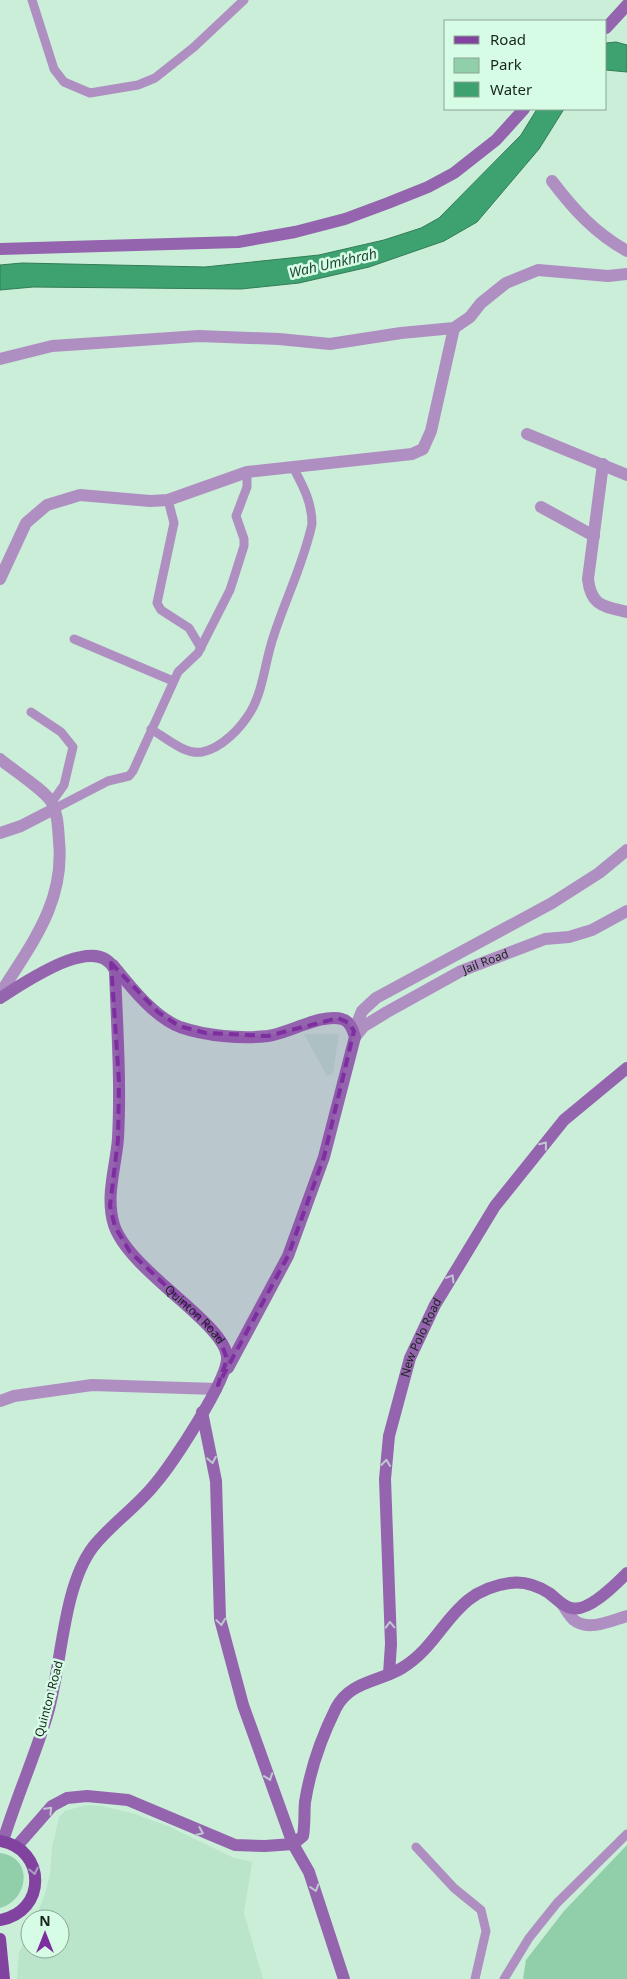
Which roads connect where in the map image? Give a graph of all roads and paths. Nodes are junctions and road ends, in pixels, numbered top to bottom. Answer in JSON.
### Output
{"nodes":[{"id":1,"x":32,"y":0,"type":"edge"},
{"id":2,"x":244,"y":0,"type":"edge"},
{"id":3,"x":627,"y":5,"type":"edge"},
{"id":4,"x":607,"y":27,"type":"edge"},
{"id":5,"x":523,"y":110,"type":"edge"},
{"id":6,"x":552,"y":181,"type":"dead end"},
{"id":7,"x":0,"y":249,"type":"edge"},
{"id":8,"x":627,"y":251,"type":"edge"},
{"id":9,"x":627,"y":274,"type":"edge"},
{"id":10,"x":454,"y":328,"type":"junction"},
{"id":11,"x":0,"y":359,"type":"edge"},
{"id":12,"x":527,"y":434,"type":"dead end"},
{"id":13,"x":604,"y":464,"type":"junction"},
{"id":14,"x":293,"y":467,"type":"junction"},
{"id":15,"x":247,"y":472,"type":"junction"},
{"id":16,"x":627,"y":475,"type":"edge"},
{"id":17,"x":168,"y":500,"type":"junction"},
{"id":18,"x":541,"y":506,"type":"dead end"},
{"id":19,"x":594,"y":536,"type":"junction"},
{"id":20,"x":0,"y":579,"type":"edge"},
{"id":21,"x":627,"y":612,"type":"edge"},
{"id":22,"x":74,"y":639,"type":"dead end"},
{"id":23,"x":201,"y":648,"type":"junction"},
{"id":24,"x":173,"y":681,"type":"junction"},
{"id":25,"x":31,"y":712,"type":"dead end"},
{"id":26,"x":151,"y":729,"type":"junction"},
{"id":27,"x":0,"y":759,"type":"edge"},
{"id":28,"x":53,"y":806,"type":"junction"},
{"id":29,"x":0,"y":833,"type":"edge"},
{"id":30,"x":627,"y":850,"type":"edge"},
{"id":31,"x":627,"y":911,"type":"edge"},
{"id":32,"x":111,"y":963,"type":"junction"},
{"id":33,"x":0,"y":994,"type":"edge"},
{"id":34,"x":0,"y":998,"type":"edge"},
{"id":35,"x":354,"y":1034,"type":"junction"},
{"id":36,"x":627,"y":1068,"type":"edge"},
{"id":37,"x":217,"y":1387,"type":"junction"},
{"id":38,"x":0,"y":1402,"type":"edge"},
{"id":39,"x":202,"y":1412,"type":"junction"},
{"id":40,"x":627,"y":1573,"type":"edge"},
{"id":41,"x":562,"y":1604,"type":"junction"},
{"id":42,"x":627,"y":1616,"type":"edge"},
{"id":43,"x":389,"y":1674,"type":"junction"},
{"id":44,"x":627,"y":1834,"type":"edge"},
{"id":45,"x":1,"y":1841,"type":"edge"},
{"id":46,"x":294,"y":1844,"type":"junction"},
{"id":47,"x":17,"y":1846,"type":"junction"},
{"id":48,"x":416,"y":1847,"type":"dead end"},
{"id":49,"x":0,"y":1920,"type":"edge"},
{"id":50,"x":0,"y":1939,"type":"edge"},
{"id":51,"x":4,"y":1979,"type":"edge"},
{"id":52,"x":344,"y":1979,"type":"edge"},
{"id":53,"x":476,"y":1979,"type":"edge"},
{"id":54,"x":504,"y":1979,"type":"edge"}],
"edges":[{"from":1,"to":2,"type":"lane"},
{"from":3,"to":4,"type":"street"},
{"from":5,"to":7,"type":"street"},
{"from":6,"to":8,"type":"street"},
{"from":9,"to":10,"type":"street"},
{"from":10,"to":11,"type":"street"},
{"from":10,"to":14,"type":"street"},
{"from":12,"to":13,"type":"street"},
{"from":13,"to":16,"type":"street"},
{"from":13,"to":19,"type":"street"},
{"from":14,"to":15,"type":"street"},
{"from":14,"to":26,"type":"lane"},
{"from":15,"to":17,"type":"street"},
{"from":15,"to":23,"type":"lane"},
{"from":17,"to":20,"type":"street"},
{"from":17,"to":23,"type":"lane"},
{"from":18,"to":19,"type":"street"},
{"from":19,"to":21,"type":"street"},
{"from":22,"to":24,"type":"lane"},
{"from":23,"to":24,"type":"lane"},
{"from":24,"to":26,"type":"lane"},
{"from":25,"to":28,"type":"lane"},
{"from":26,"to":28,"type":"lane"},
{"from":27,"to":28,"type":"street"},
{"from":28,"to":29,"type":"street"},
{"from":28,"to":33,"type":"street"},
{"from":30,"to":35,"type":"street"},
{"from":31,"to":35,"type":"street","name":"Jail Road"},
{"from":32,"to":34,"type":"street"},
{"from":32,"to":35,"type":"street"},
{"from":32,"to":37,"type":"street","name":"Quinton Road"},
{"from":35,"to":37,"type":"street"},
{"from":43,"to":36,"type":"street","name":"New Polo Road","one_way":true},
{"from":37,"to":38,"type":"street"},
{"from":37,"to":39,"type":"street","name":"Quinton Road"},
{"from":39,"to":45,"type":"street","name":"Quinton Road"},
{"from":39,"to":46,"type":"street","one_way":true},
{"from":40,"to":41,"type":"street"},
{"from":41,"to":42,"type":"street"},
{"from":41,"to":43,"type":"street"},
{"from":43,"to":46,"type":"street"},
{"from":44,"to":54,"type":"lane"},
{"from":45,"to":47,"type":"main road"},
{"from":47,"to":46,"type":"street","one_way":true},
{"from":46,"to":52,"type":"street","one_way":true},
{"from":47,"to":49,"type":"main road","one_way":true},
{"from":48,"to":53,"type":"lane"},
{"from":50,"to":51,"type":"main road"}]}
